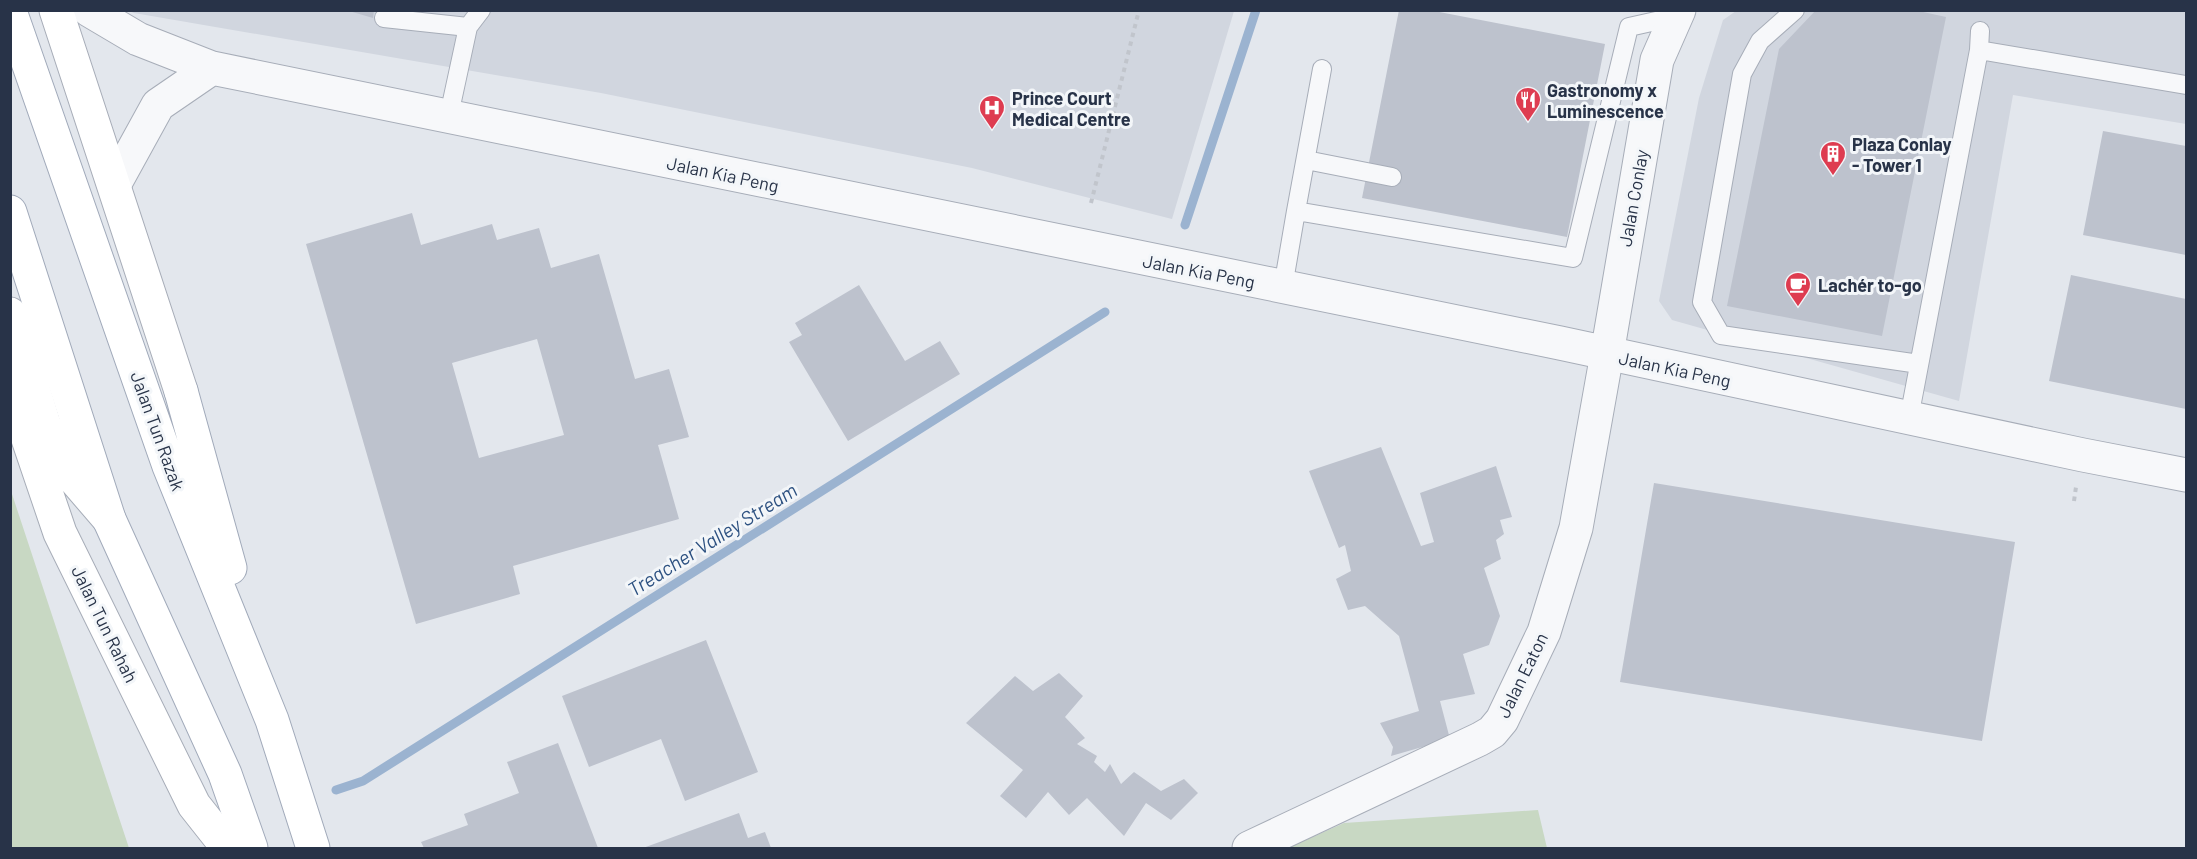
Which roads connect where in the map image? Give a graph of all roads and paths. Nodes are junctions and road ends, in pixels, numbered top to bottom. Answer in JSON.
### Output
{"nodes":[{"id":1,"x":56,"y":10,"type":"edge"},
{"id":2,"x":89,"y":10,"type":"edge"},
{"id":3,"x":1139,"y":10,"type":"edge"},
{"id":4,"x":1795,"y":10,"type":"edge"},
{"id":5,"x":10,"y":11,"type":"edge"},
{"id":6,"x":1677,"y":14,"type":"edge"},
{"id":7,"x":476,"y":16,"type":"edge"},
{"id":8,"x":384,"y":18,"type":"dead end"},
{"id":9,"x":1980,"y":32,"type":"dead end"},
{"id":10,"x":1979,"y":51,"type":"junction"},
{"id":11,"x":212,"y":68,"type":"junction"},
{"id":12,"x":1322,"y":69,"type":"dead end"},
{"id":13,"x":2187,"y":85,"type":"edge"},
{"id":14,"x":449,"y":115,"type":"junction"},
{"id":15,"x":1306,"y":160,"type":"junction"},
{"id":16,"x":1392,"y":177,"type":"dead end"},
{"id":17,"x":114,"y":185,"type":"junction"},
{"id":18,"x":1091,"y":203,"type":"dead end"},
{"id":19,"x":10,"y":212,"type":"edge"},
{"id":20,"x":1296,"y":212,"type":"junction"},
{"id":21,"x":1283,"y":287,"type":"junction"},
{"id":22,"x":10,"y":314,"type":"edge"},
{"id":23,"x":1607,"y":354,"type":"junction"},
{"id":24,"x":1919,"y":364,"type":"junction"},
{"id":25,"x":10,"y":386,"type":"edge"},
{"id":26,"x":1909,"y":418,"type":"junction"},
{"id":27,"x":2187,"y":475,"type":"edge"},
{"id":28,"x":109,"y":519,"type":"junction"},
{"id":29,"x":272,"y":720,"type":"junction"},
{"id":30,"x":228,"y":849,"type":"edge"},
{"id":31,"x":251,"y":849,"type":"edge"},
{"id":32,"x":313,"y":849,"type":"edge"},
{"id":33,"x":1249,"y":849,"type":"edge"}],
"edges":[{"from":1,"to":17,"type":"main road"},
{"from":2,"to":11,"type":"street","name":"Jalan Kia Peng"},
{"from":3,"to":18,"type":"path"},
{"from":4,"to":24,"type":"lane"},
{"from":5,"to":29,"type":"main road","name":"Jalan Tun Razak"},
{"from":6,"to":20,"type":"lane"},
{"from":6,"to":23,"type":"street","name":"Jalan Conlay"},
{"from":7,"to":8,"type":"lane"},
{"from":7,"to":14,"type":"lane"},
{"from":9,"to":10,"type":"lane"},
{"from":10,"to":13,"type":"lane"},
{"from":10,"to":24,"type":"lane"},
{"from":11,"to":14,"type":"street","name":"Jalan Kia Peng"},
{"from":11,"to":17,"type":"street"},
{"from":12,"to":15,"type":"lane"},
{"from":14,"to":21,"type":"street","name":"Jalan Kia Peng"},
{"from":15,"to":16,"type":"lane"},
{"from":15,"to":20,"type":"lane"},
{"from":17,"to":29,"type":"main road"},
{"from":19,"to":28,"type":"main road"},
{"from":20,"to":21,"type":"lane"},
{"from":21,"to":23,"type":"street","name":"Jalan Kia Peng"},
{"from":22,"to":28,"type":"main road"},
{"from":23,"to":26,"type":"street","name":"Jalan Kia Peng"},
{"from":23,"to":33,"type":"street","name":"Jalan Eaton"},
{"from":24,"to":26,"type":"lane"},
{"from":25,"to":30,"type":"main road","name":"Jalan Tun Rahah"},
{"from":26,"to":27,"type":"street","name":"Jalan Kia Peng"},
{"from":28,"to":31,"type":"main road"},
{"from":29,"to":32,"type":"main road","name":"Jalan Tun Razak"}]}
